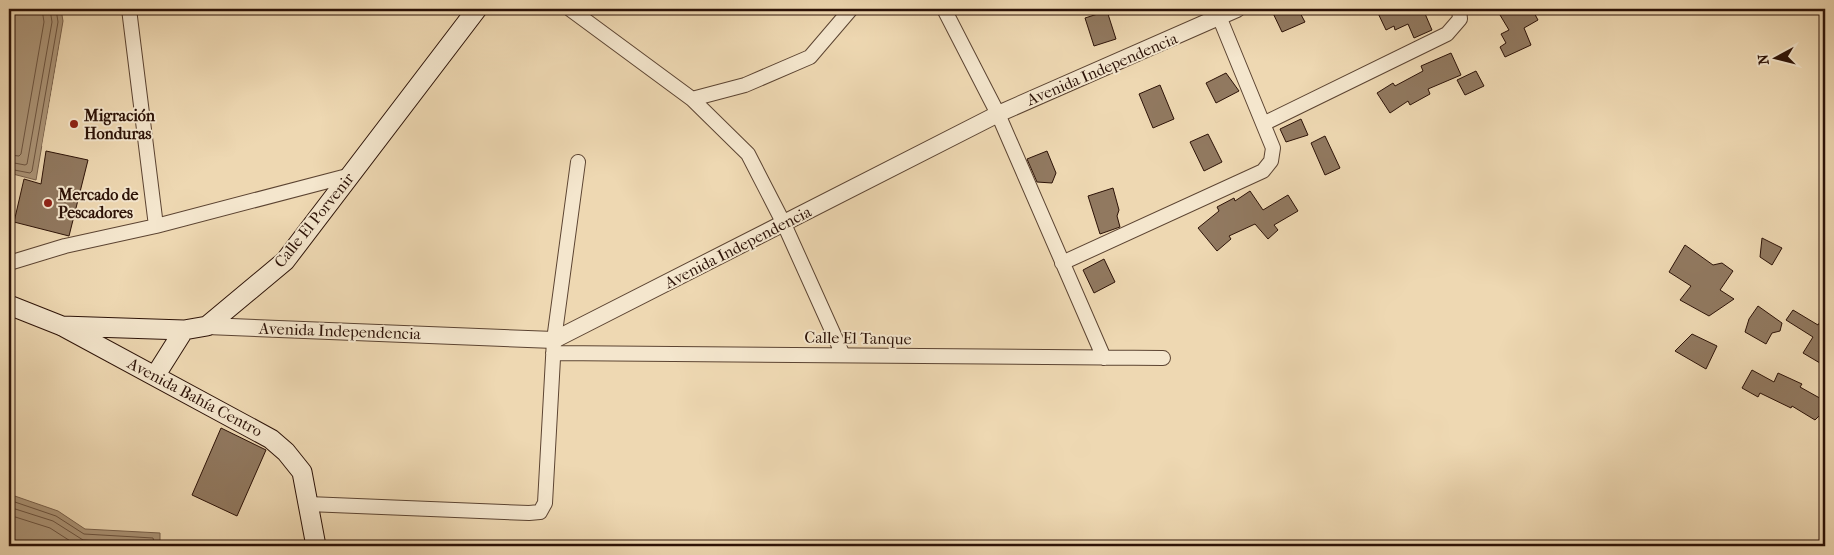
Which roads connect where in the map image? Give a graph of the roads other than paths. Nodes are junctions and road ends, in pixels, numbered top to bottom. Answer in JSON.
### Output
{"nodes":[{"id":1,"x":129,"y":9,"type":"edge"},
{"id":2,"x":476,"y":9,"type":"edge"},
{"id":3,"x":570,"y":9,"type":"edge"},
{"id":4,"x":850,"y":9,"type":"edge"},
{"id":5,"x":944,"y":9,"type":"edge"},
{"id":6,"x":1237,"y":9,"type":"edge"},
{"id":7,"x":1459,"y":9,"type":"edge"},
{"id":8,"x":1219,"y":13,"type":"edge"},
{"id":9,"x":692,"y":99,"type":"junction"},
{"id":10,"x":998,"y":114,"type":"junction"},
{"id":11,"x":1265,"y":123,"type":"junction"},
{"id":12,"x":578,"y":162,"type":"dead end"},
{"id":13,"x":351,"y":175,"type":"junction"},
{"id":14,"x":784,"y":224,"type":"junction"},
{"id":15,"x":156,"y":226,"type":"junction"},
{"id":16,"x":9,"y":263,"type":"edge"},
{"id":17,"x":1062,"y":263,"type":"junction"},
{"id":18,"x":9,"y":305,"type":"edge"},
{"id":19,"x":62,"y":326,"type":"junction"},
{"id":20,"x":207,"y":326,"type":"junction"},
{"id":21,"x":184,"y":330,"type":"junction"},
{"id":22,"x":554,"y":347,"type":"junction"},
{"id":23,"x":843,"y":355,"type":"junction"},
{"id":24,"x":1104,"y":358,"type":"junction"},
{"id":25,"x":1163,"y":358,"type":"dead end"},
{"id":26,"x":155,"y":376,"type":"junction"},
{"id":27,"x":308,"y":504,"type":"junction"},
{"id":28,"x":316,"y":546,"type":"edge"}],
"edges":[{"from":1,"to":15,"type":"street"},
{"from":2,"to":13,"type":"main road","name":"Calle El Porvenir"},
{"from":3,"to":9,"type":"street"},
{"from":4,"to":9,"type":"street"},
{"from":5,"to":10,"type":"street"},
{"from":6,"to":8,"type":"street","name":"Avenida Independencia"},
{"from":7,"to":11,"type":"street"},
{"from":8,"to":10,"type":"street","name":"Avenida Independencia"},
{"from":8,"to":11,"type":"street"},
{"from":9,"to":14,"type":"street"},
{"from":10,"to":14,"type":"street","name":"Avenida Independencia"},
{"from":10,"to":17,"type":"street"},
{"from":11,"to":17,"type":"street"},
{"from":12,"to":22,"type":"street"},
{"from":13,"to":15,"type":"street"},
{"from":13,"to":20,"type":"main road","name":"Calle El Porvenir"},
{"from":14,"to":22,"type":"street","name":"Avenida Independencia"},
{"from":14,"to":23,"type":"street"},
{"from":15,"to":16,"type":"street"},
{"from":17,"to":24,"type":"street"},
{"from":18,"to":19,"type":"main road","name":"Avenida Bahía Centro"},
{"from":19,"to":21,"type":"main road","name":"Calle El Porvenir"},
{"from":19,"to":26,"type":"main road","name":"Avenida Bahía Centro"},
{"from":20,"to":21,"type":"main road","name":"Calle El Porvenir"},
{"from":20,"to":22,"type":"street","name":"Avenida Independencia"},
{"from":21,"to":26,"type":"main road"},
{"from":22,"to":23,"type":"street","name":"Calle El Tanque"},
{"from":22,"to":27,"type":"street"},
{"from":23,"to":24,"type":"street","name":"Calle El Tanque"},
{"from":24,"to":25,"type":"street","name":"Calle El Tanque"},
{"from":26,"to":27,"type":"main road","name":"Avenida Bahía Centro"},
{"from":27,"to":28,"type":"main road","name":"Avenida Bahía Centro"}]}
